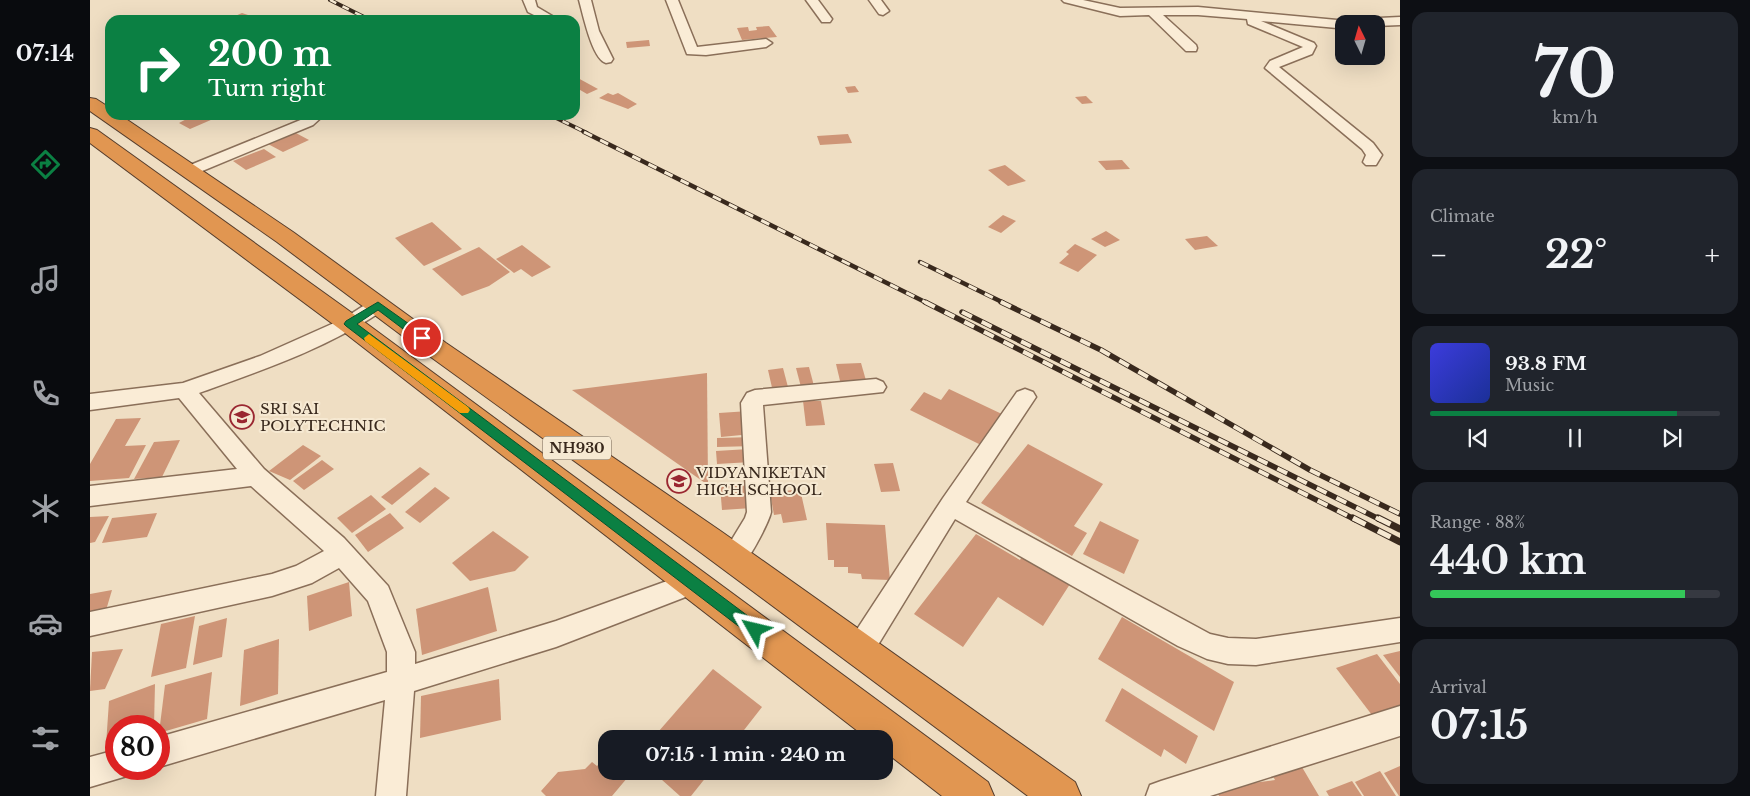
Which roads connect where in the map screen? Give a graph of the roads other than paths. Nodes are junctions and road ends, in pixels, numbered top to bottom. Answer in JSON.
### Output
{"nodes":[{"id":1,"x":529,"y":0,"type":"edge"},
{"id":2,"x":585,"y":0,"type":"edge"},
{"id":3,"x":672,"y":0,"type":"edge"},
{"id":4,"x":812,"y":0,"type":"edge"},
{"id":5,"x":875,"y":0,"type":"edge"},
{"id":6,"x":1068,"y":0,"type":"edge"},
{"id":7,"x":883,"y":11,"type":"dead end"},
{"id":8,"x":1154,"y":12,"type":"junction"},
{"id":9,"x":1238,"y":14,"type":"junction"},
{"id":10,"x":543,"y":15,"type":"edge"},
{"id":11,"x":826,"y":19,"type":"dead end"},
{"id":12,"x":1400,"y":21,"type":"edge"},
{"id":13,"x":580,"y":32,"type":"edge"},
{"id":14,"x":595,"y":36,"type":"junction"},
{"id":15,"x":766,"y":43,"type":"dead end"},
{"id":16,"x":1191,"y":48,"type":"dead end"},
{"id":17,"x":606,"y":60,"type":"dead end"},
{"id":18,"x":90,"y":103,"type":"edge"},
{"id":19,"x":105,"y":113,"type":"edge"},
{"id":20,"x":115,"y":120,"type":"edge"},
{"id":21,"x":311,"y":120,"type":"edge"},
{"id":22,"x":90,"y":134,"type":"edge"},
{"id":23,"x":1371,"y":162,"type":"dead end"},
{"id":24,"x":189,"y":171,"type":"junction"},
{"id":25,"x":378,"y":306,"type":"junction"},
{"id":26,"x":350,"y":324,"type":"junction"},
{"id":27,"x":876,"y":387,"type":"dead end"},
{"id":28,"x":184,"y":390,"type":"junction"},
{"id":29,"x":1025,"y":397,"type":"dead end"},
{"id":30,"x":90,"y":402,"type":"edge"},
{"id":31,"x":256,"y":476,"type":"junction"},
{"id":32,"x":90,"y":496,"type":"edge"},
{"id":33,"x":951,"y":505,"type":"junction"},
{"id":34,"x":342,"y":554,"type":"junction"},
{"id":35,"x":733,"y":559,"type":"junction"},
{"id":36,"x":692,"y":583,"type":"junction"},
{"id":37,"x":90,"y":624,"type":"edge"},
{"id":38,"x":1400,"y":630,"type":"edge"},
{"id":39,"x":860,"y":649,"type":"junction"},
{"id":40,"x":401,"y":682,"type":"junction"},
{"id":41,"x":1400,"y":721,"type":"edge"},
{"id":42,"x":170,"y":749,"type":"edge"},
{"id":43,"x":105,"y":768,"type":"edge"},
{"id":44,"x":90,"y":772,"type":"edge"},
{"id":45,"x":391,"y":796,"type":"edge"},
{"id":46,"x":974,"y":796,"type":"edge"},
{"id":47,"x":1061,"y":796,"type":"edge"},
{"id":48,"x":1161,"y":796,"type":"edge"}],
"edges":[{"from":1,"to":10,"type":"street"},
{"from":2,"to":14,"type":"street"},
{"from":3,"to":15,"type":"street"},
{"from":4,"to":11,"type":"street"},
{"from":5,"to":7,"type":"street"},
{"from":6,"to":8,"type":"street"},
{"from":8,"to":9,"type":"street"},
{"from":8,"to":16,"type":"street"},
{"from":9,"to":12,"type":"street"},
{"from":9,"to":23,"type":"street"},
{"from":13,"to":14,"type":"street"},
{"from":14,"to":17,"type":"street"},
{"from":18,"to":19,"type":"highway","number":"NH930"},
{"from":20,"to":24,"type":"highway","number":"NH930"},
{"from":21,"to":24,"type":"street"},
{"from":22,"to":26,"type":"highway","number":"NH930"},
{"from":24,"to":25,"type":"highway","number":"NH930"},
{"from":25,"to":26,"type":"street"},
{"from":25,"to":35,"type":"highway","number":"NH930"},
{"from":26,"to":28,"type":"street"},
{"from":26,"to":36,"type":"highway","number":"NH930"},
{"from":27,"to":35,"type":"street"},
{"from":28,"to":30,"type":"street"},
{"from":28,"to":31,"type":"street"},
{"from":29,"to":33,"type":"street"},
{"from":31,"to":32,"type":"street"},
{"from":31,"to":34,"type":"street"},
{"from":33,"to":38,"type":"street"},
{"from":33,"to":39,"type":"street"},
{"from":34,"to":37,"type":"street"},
{"from":34,"to":40,"type":"street"},
{"from":35,"to":39,"type":"highway","number":"NH930"},
{"from":36,"to":40,"type":"street"},
{"from":36,"to":46,"type":"highway","number":"NH930"},
{"from":39,"to":47,"type":"highway","number":"NH930"},
{"from":40,"to":42,"type":"street"},
{"from":40,"to":45,"type":"street"},
{"from":41,"to":48,"type":"street"},
{"from":43,"to":44,"type":"street"}]}
